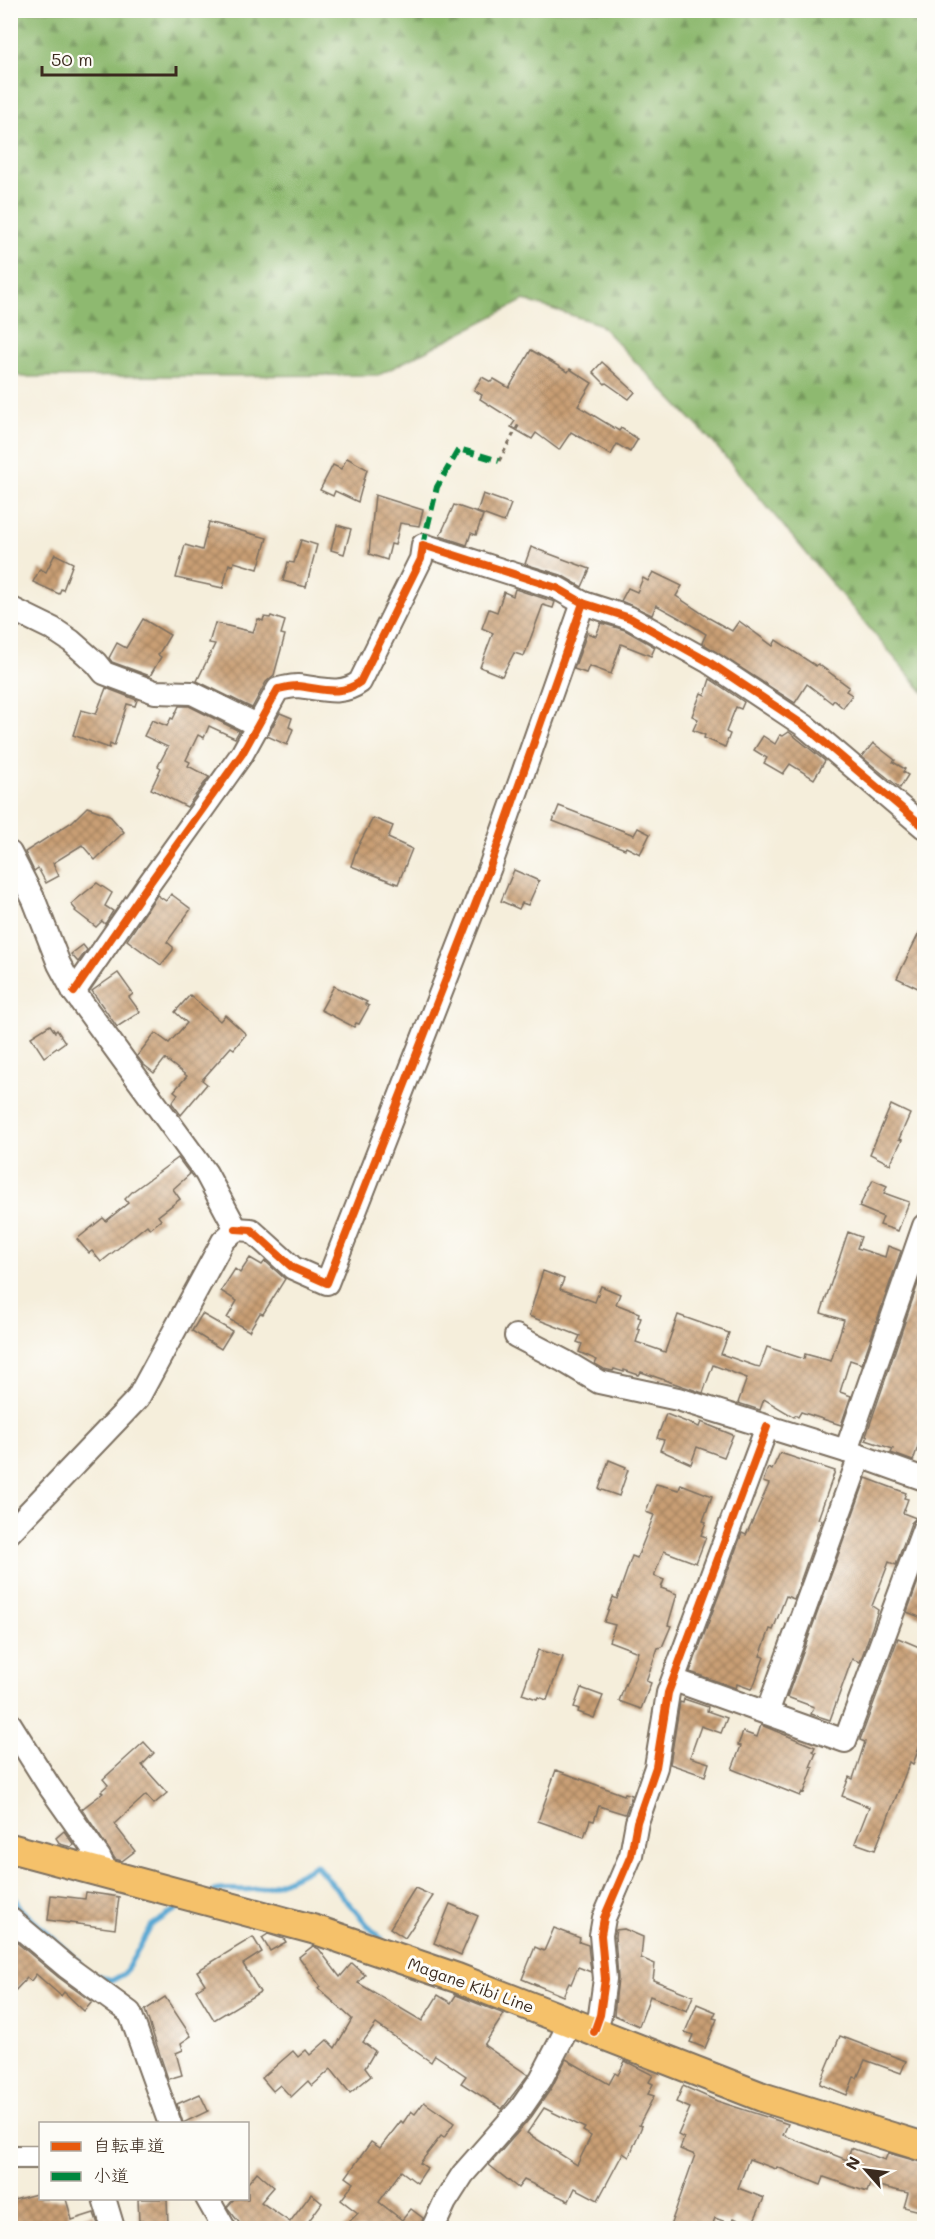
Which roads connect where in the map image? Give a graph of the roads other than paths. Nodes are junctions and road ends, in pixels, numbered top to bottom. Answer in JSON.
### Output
{"nodes":[{"id":1,"x":584,"y":603,"type":"junction"},
{"id":2,"x":10,"y":608,"type":"edge"},
{"id":3,"x":259,"y":726,"type":"junction"},
{"id":4,"x":924,"y":827,"type":"edge"},
{"id":5,"x":10,"y":853,"type":"edge"},
{"id":6,"x":74,"y":992,"type":"junction"},
{"id":7,"x":924,"y":1226,"type":"edge"},
{"id":8,"x":236,"y":1229,"type":"junction"},
{"id":9,"x":516,"y":1336,"type":"dead end"},
{"id":10,"x":767,"y":1427,"type":"junction"},
{"id":11,"x":853,"y":1454,"type":"junction"},
{"id":12,"x":924,"y":1479,"type":"edge"},
{"id":13,"x":924,"y":1528,"type":"edge"},
{"id":14,"x":10,"y":1532,"type":"edge"},
{"id":15,"x":674,"y":1680,"type":"junction"},
{"id":16,"x":767,"y":1713,"type":"junction"},
{"id":17,"x":10,"y":1724,"type":"edge"},
{"id":18,"x":12,"y":1848,"type":"edge"},
{"id":19,"x":108,"y":1875,"type":"junction"},
{"id":20,"x":10,"y":1919,"type":"edge"},
{"id":21,"x":590,"y":2024,"type":"junction"},
{"id":22,"x":169,"y":2122,"type":"edge"},
{"id":23,"x":924,"y":2147,"type":"edge"},
{"id":24,"x":10,"y":2157,"type":"edge"},
{"id":25,"x":39,"y":2157,"type":"edge"},
{"id":26,"x":104,"y":2200,"type":"edge"},
{"id":27,"x":208,"y":2200,"type":"edge"},
{"id":28,"x":113,"y":2229,"type":"edge"},
{"id":29,"x":224,"y":2229,"type":"edge"},
{"id":30,"x":433,"y":2229,"type":"edge"}],
"edges":[{"from":1,"to":3,"type":"street"},
{"from":1,"to":4,"type":"street"},
{"from":1,"to":8,"type":"street"},
{"from":2,"to":3,"type":"street"},
{"from":3,"to":6,"type":"street"},
{"from":5,"to":6,"type":"street"},
{"from":6,"to":8,"type":"street"},
{"from":7,"to":11,"type":"street"},
{"from":8,"to":14,"type":"street"},
{"from":9,"to":10,"type":"street"},
{"from":10,"to":11,"type":"street"},
{"from":10,"to":15,"type":"street"},
{"from":11,"to":12,"type":"street"},
{"from":11,"to":16,"type":"street"},
{"from":13,"to":16,"type":"street"},
{"from":15,"to":16,"type":"street"},
{"from":15,"to":21,"type":"street"},
{"from":17,"to":19,"type":"street"},
{"from":18,"to":19,"type":"main road","name":"Magane Kibi Line"},
{"from":19,"to":21,"type":"main road","name":"Magane Kibi Line"},
{"from":20,"to":22,"type":"street"},
{"from":21,"to":23,"type":"main road","name":"Magane Kibi Line"},
{"from":21,"to":30,"type":"street"},
{"from":24,"to":25,"type":"street"},
{"from":26,"to":28,"type":"street"},
{"from":27,"to":29,"type":"street"}]}
